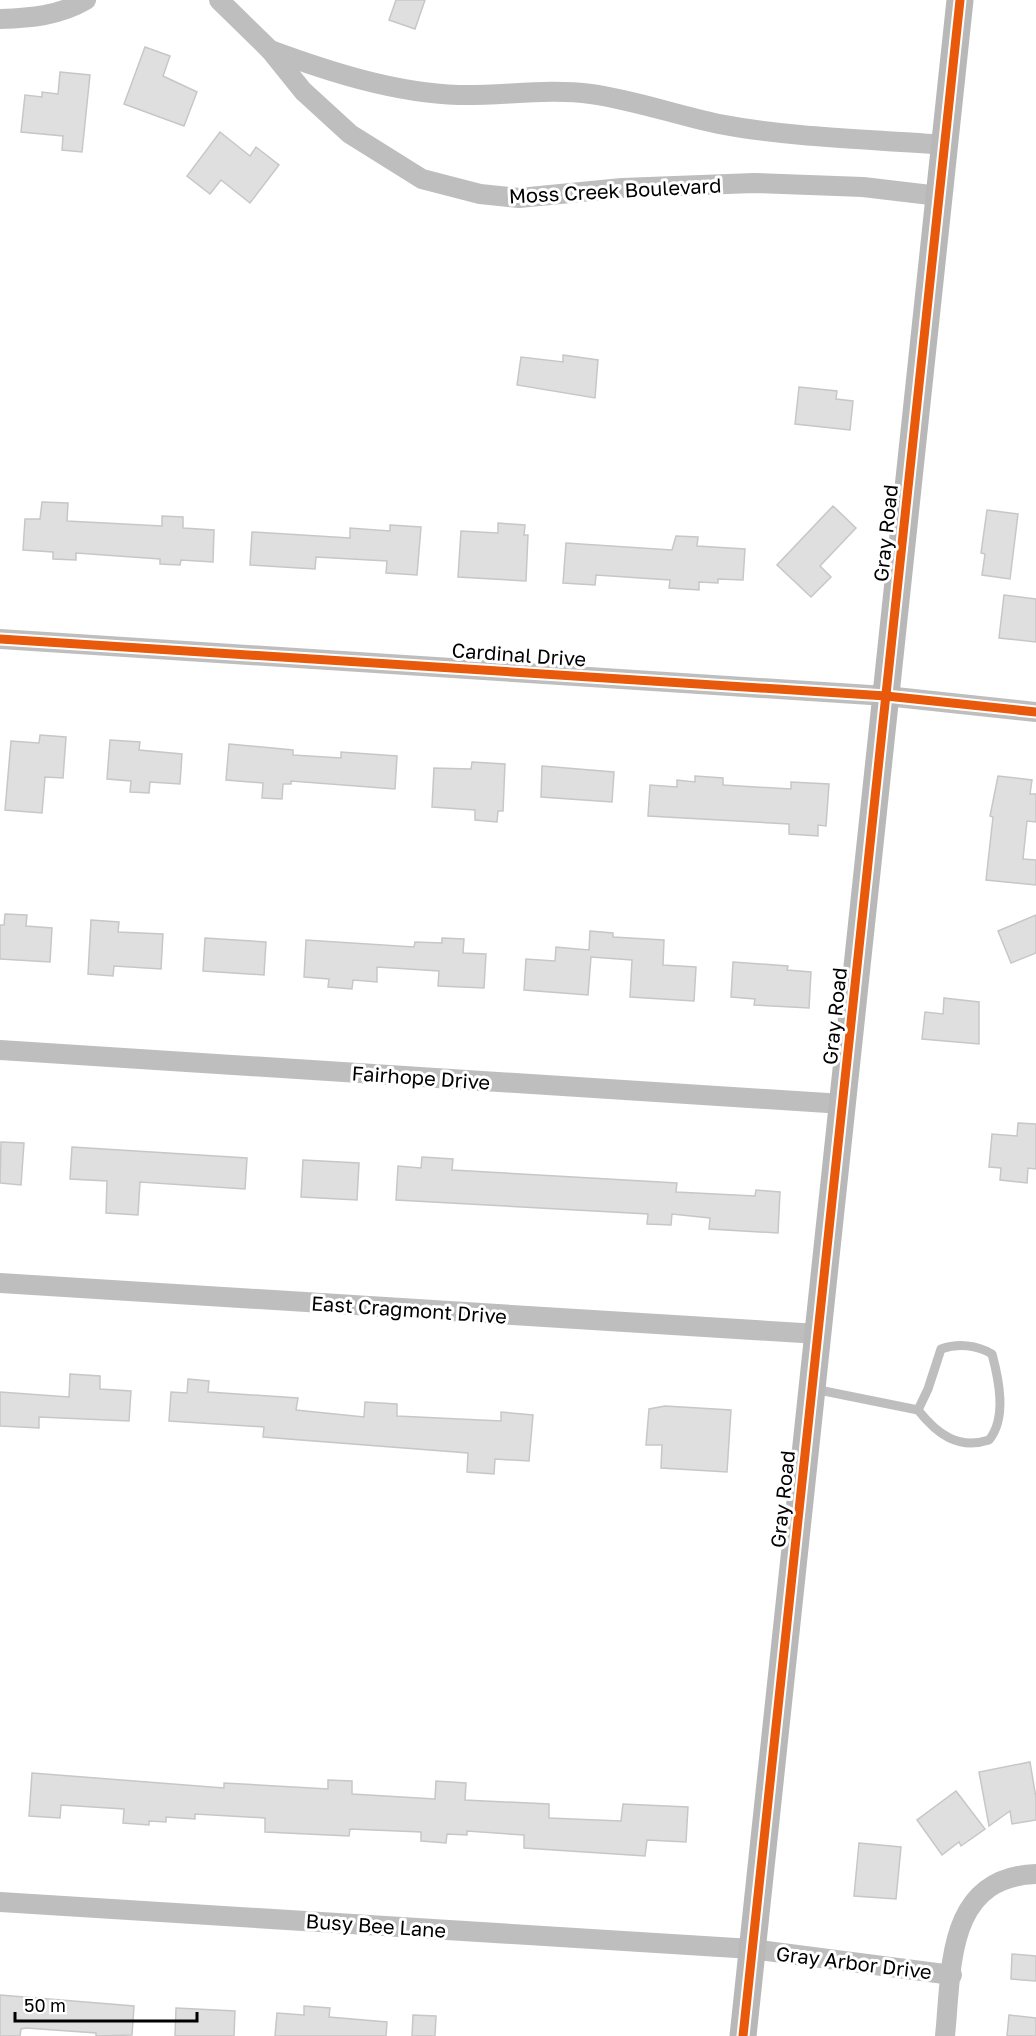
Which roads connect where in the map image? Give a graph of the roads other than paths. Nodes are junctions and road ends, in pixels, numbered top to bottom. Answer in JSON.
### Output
{"nodes":[{"id":1,"x":86,"y":0,"type":"edge"},
{"id":2,"x":219,"y":0,"type":"edge"},
{"id":3,"x":960,"y":0,"type":"edge"},
{"id":4,"x":0,"y":19,"type":"edge"},
{"id":5,"x":270,"y":50,"type":"junction"},
{"id":6,"x":945,"y":145,"type":"junction"},
{"id":7,"x":939,"y":196,"type":"junction"},
{"id":8,"x":0,"y":639,"type":"edge"},
{"id":9,"x":886,"y":696,"type":"junction"},
{"id":10,"x":1036,"y":712,"type":"edge"},
{"id":11,"x":0,"y":1050,"type":"edge"},
{"id":12,"x":843,"y":1104,"type":"junction"},
{"id":13,"x":0,"y":1283,"type":"edge"},
{"id":14,"x":818,"y":1334,"type":"junction"},
{"id":15,"x":812,"y":1389,"type":"junction"},
{"id":16,"x":918,"y":1410,"type":"junction"},
{"id":17,"x":1036,"y":1874,"type":"edge"},
{"id":18,"x":0,"y":1902,"type":"edge"},
{"id":19,"x":752,"y":1949,"type":"junction"},
{"id":20,"x":952,"y":1975,"type":"junction"},
{"id":21,"x":743,"y":2036,"type":"edge"},
{"id":22,"x":945,"y":2036,"type":"edge"}],
"edges":[{"from":1,"to":4,"type":"street"},
{"from":2,"to":5,"type":"street","name":"Moss Creek Boulevard"},
{"from":3,"to":6,"type":"street","name":"Gray Road"},
{"from":5,"to":6,"type":"street","name":"Moss Creek Boulevard"},
{"from":5,"to":7,"type":"street","name":"Moss Creek Boulevard"},
{"from":6,"to":7,"type":"street","name":"Gray Road"},
{"from":7,"to":9,"type":"street","name":"Gray Road"},
{"from":8,"to":9,"type":"street","name":"Cardinal Drive"},
{"from":9,"to":10,"type":"street","name":"Cardinal Drive"},
{"from":9,"to":12,"type":"street","name":"Gray Road"},
{"from":11,"to":12,"type":"street","name":"Fairhope Drive"},
{"from":12,"to":14,"type":"street","name":"Gray Road"},
{"from":13,"to":14,"type":"street","name":"East Cragmont Drive"},
{"from":14,"to":15,"type":"street","name":"Gray Road"},
{"from":15,"to":16,"type":"lane"},
{"from":15,"to":19,"type":"street","name":"Gray Road"},
{"from":16,"to":16,"type":"lane"},
{"from":17,"to":20,"type":"street","name":"Gray Arbor Drive"},
{"from":18,"to":19,"type":"street","name":"Busy Bee Lane"},
{"from":19,"to":20,"type":"street","name":"Gray Arbor Drive"},
{"from":19,"to":21,"type":"street","name":"Gray Road"},
{"from":20,"to":22,"type":"street"}]}
